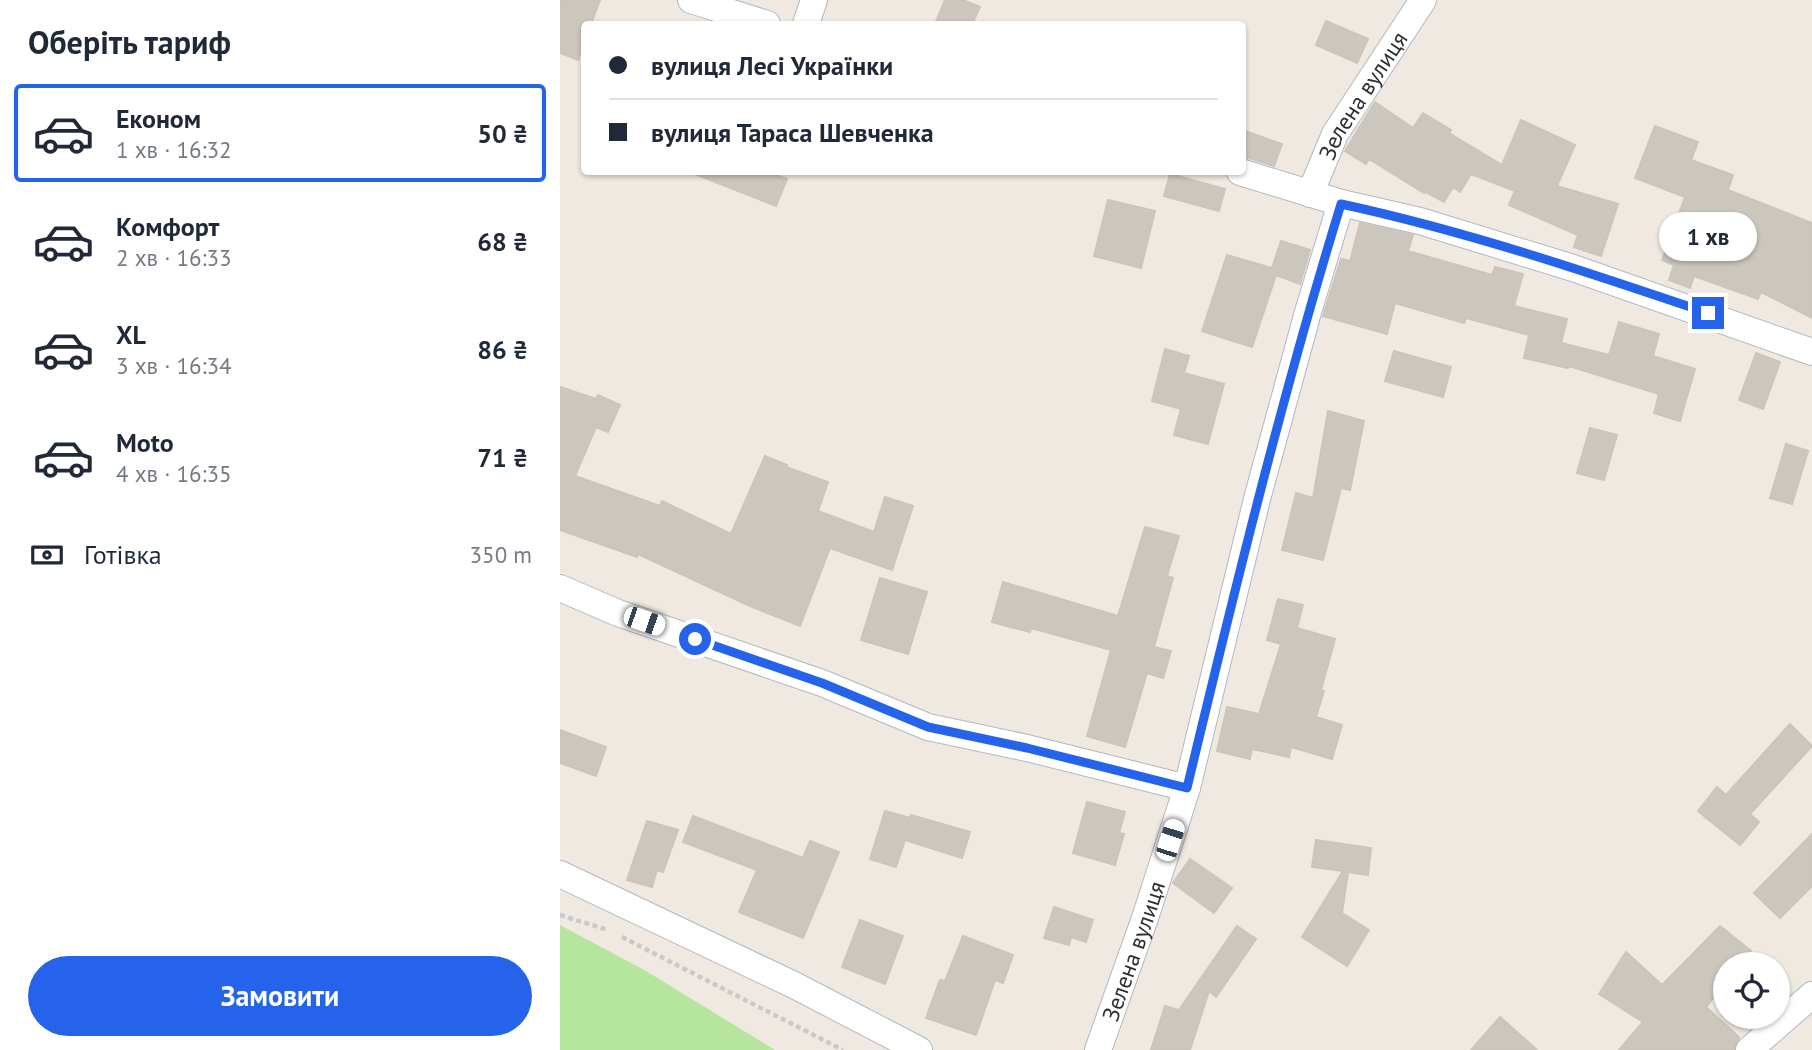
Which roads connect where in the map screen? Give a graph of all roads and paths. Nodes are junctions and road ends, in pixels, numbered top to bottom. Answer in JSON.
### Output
{"nodes":[{"id":1,"x":691,"y":0,"type":"edge"},
{"id":2,"x":814,"y":0,"type":"edge"},
{"id":3,"x":1423,"y":0,"type":"edge"},
{"id":4,"x":758,"y":21,"type":"edge"},
{"id":5,"x":807,"y":21,"type":"edge"},
{"id":6,"x":1246,"y":174,"type":"edge"},
{"id":7,"x":1310,"y":194,"type":"junction"},
{"id":8,"x":1341,"y":204,"type":"junction"},
{"id":9,"x":1812,"y":352,"type":"edge"},
{"id":10,"x":560,"y":589,"type":"edge"},
{"id":11,"x":1187,"y":788,"type":"junction"},
{"id":12,"x":560,"y":874,"type":"edge"},
{"id":13,"x":560,"y":915,"type":"edge"},
{"id":14,"x":1812,"y":995,"type":"edge"},
{"id":15,"x":843,"y":1050,"type":"edge"},
{"id":16,"x":919,"y":1050,"type":"edge"},
{"id":17,"x":1098,"y":1050,"type":"edge"},
{"id":18,"x":1749,"y":1050,"type":"edge"}],
"edges":[{"from":1,"to":4,"type":"street"},
{"from":2,"to":5,"type":"street"},
{"from":3,"to":7,"type":"street","name":"Зелена вулиця"},
{"from":6,"to":7,"type":"street"},
{"from":7,"to":8,"type":"street"},
{"from":8,"to":9,"type":"street"},
{"from":8,"to":11,"type":"street","name":"Зелена вулиця"},
{"from":10,"to":11,"type":"street"},
{"from":11,"to":17,"type":"street","name":"Зелена вулиця"},
{"from":12,"to":16,"type":"street"},
{"from":13,"to":15,"type":"path"},
{"from":14,"to":18,"type":"street"}]}
